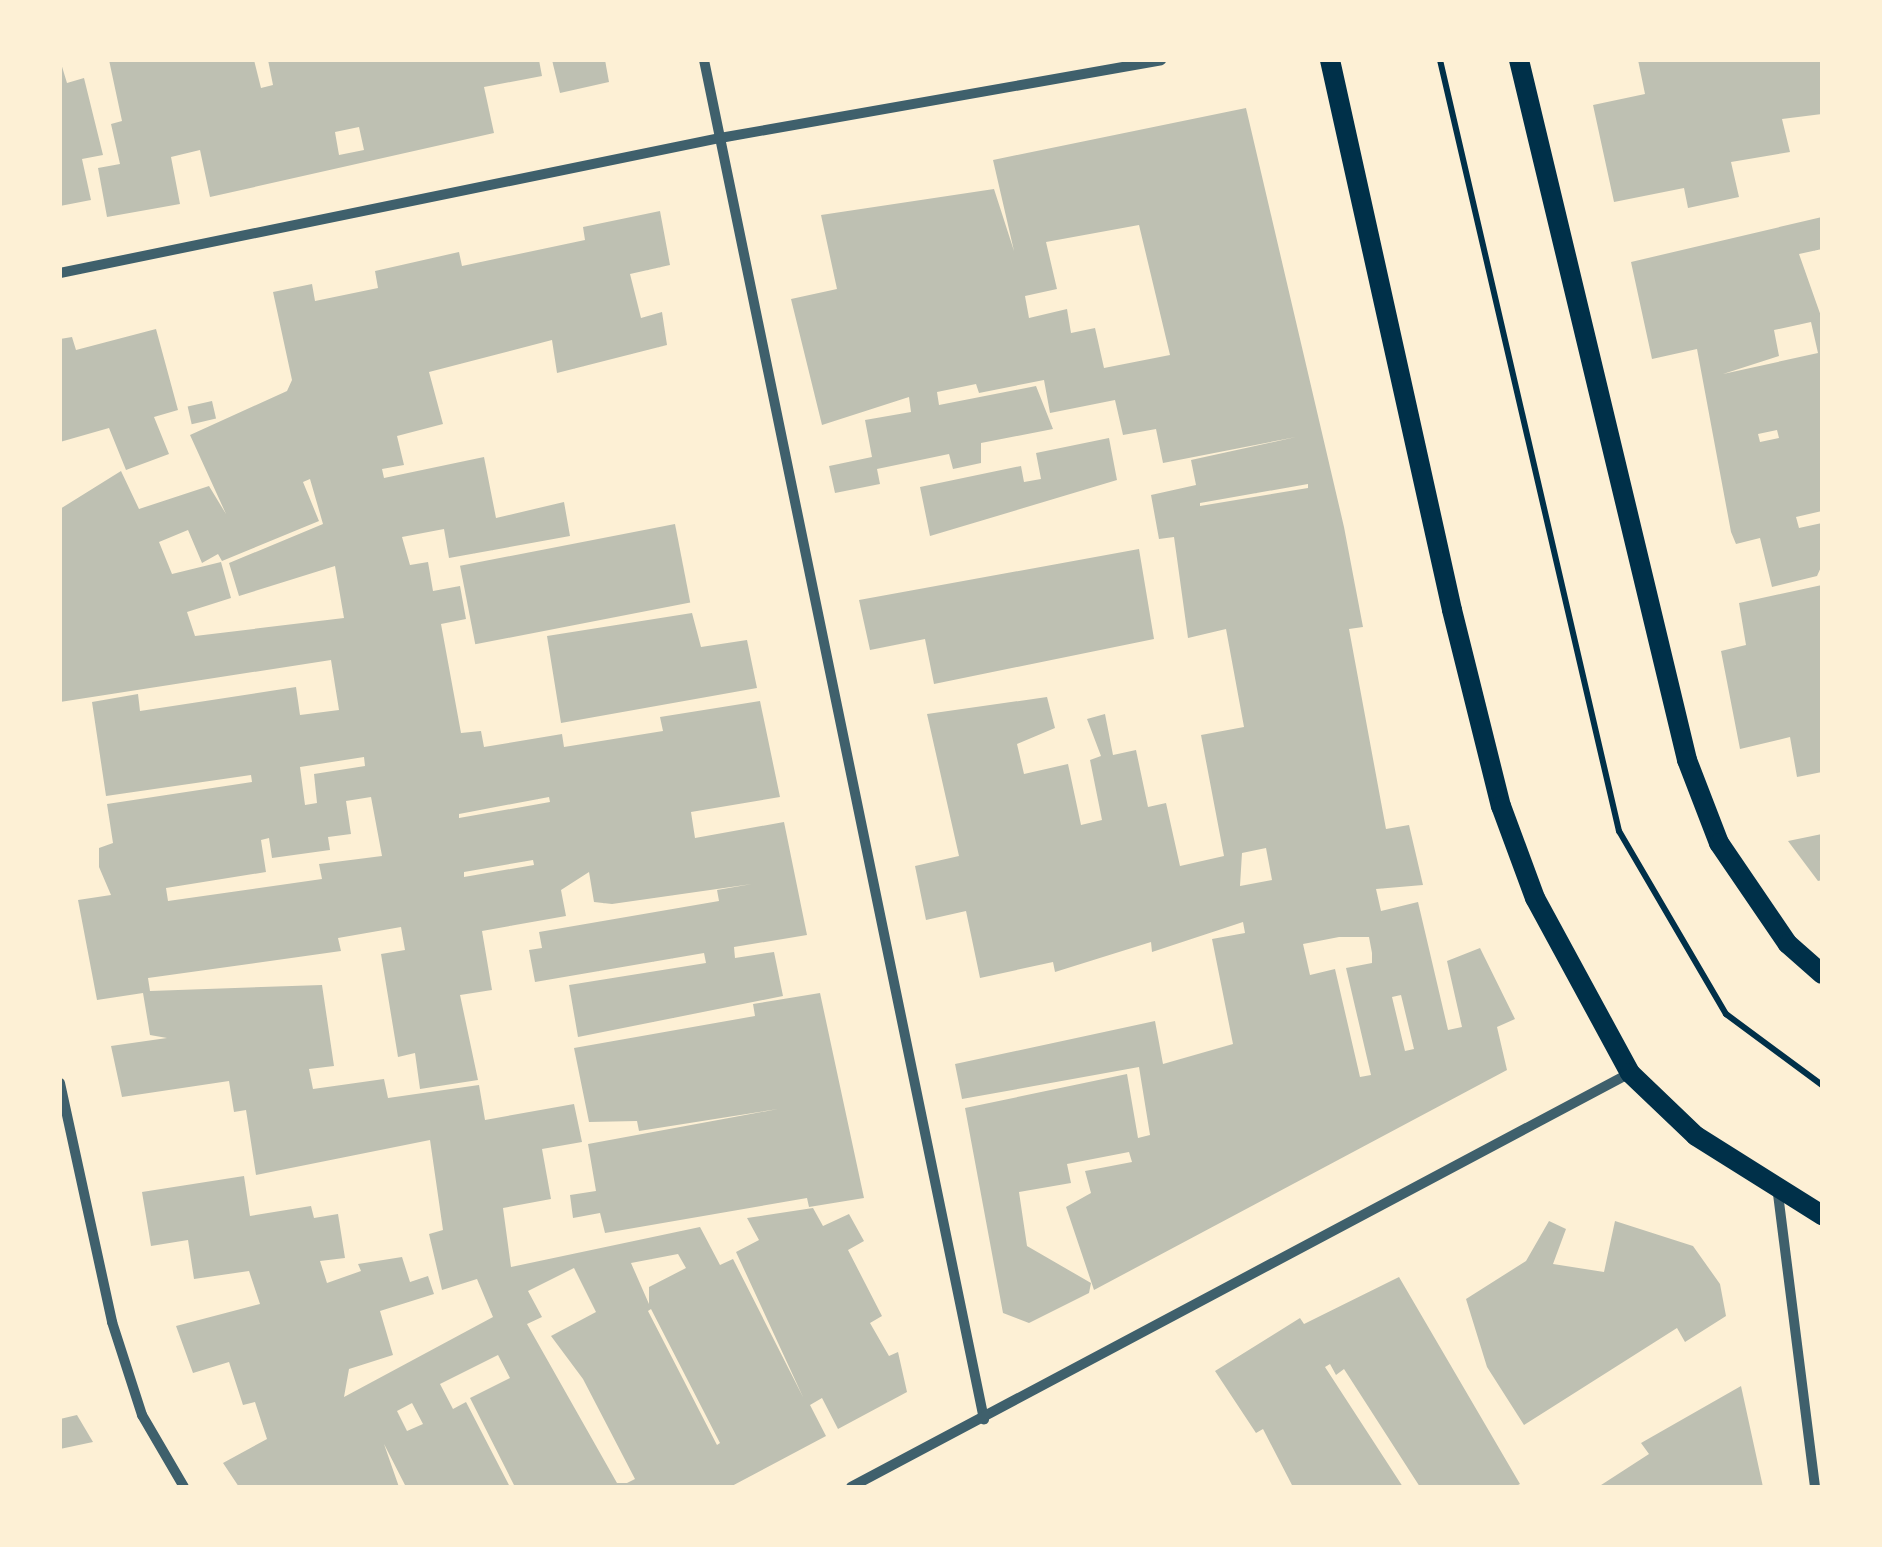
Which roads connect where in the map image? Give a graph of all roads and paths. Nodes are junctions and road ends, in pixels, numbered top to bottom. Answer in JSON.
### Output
{"nodes":[{"id":1,"x":704,"y":60,"type":"edge"},
{"id":2,"x":1161,"y":60,"type":"edge"},
{"id":3,"x":1330,"y":60,"type":"edge"},
{"id":4,"x":1440,"y":60,"type":"edge"},
{"id":5,"x":1519,"y":60,"type":"edge"},
{"id":6,"x":720,"y":138,"type":"junction"},
{"id":7,"x":60,"y":273,"type":"edge"},
{"id":8,"x":1822,"y":974,"type":"edge"},
{"id":9,"x":1630,"y":1073,"type":"junction"},
{"id":10,"x":60,"y":1083,"type":"edge"},
{"id":11,"x":1822,"y":1085,"type":"edge"},
{"id":12,"x":1776,"y":1185,"type":"junction"},
{"id":13,"x":1822,"y":1215,"type":"edge"},
{"id":14,"x":984,"y":1419,"type":"junction"},
{"id":15,"x":184,"y":1487,"type":"edge"},
{"id":16,"x":851,"y":1487,"type":"edge"},
{"id":17,"x":1815,"y":1487,"type":"edge"}],
"edges":[{"from":1,"to":6,"type":"street"},
{"from":2,"to":6,"type":"street"},
{"from":3,"to":9,"type":"main road"},
{"from":4,"to":11,"type":"path"},
{"from":5,"to":8,"type":"main road"},
{"from":6,"to":7,"type":"street"},
{"from":6,"to":14,"type":"street"},
{"from":9,"to":12,"type":"main road"},
{"from":9,"to":14,"type":"street"},
{"from":10,"to":15,"type":"street"},
{"from":12,"to":13,"type":"main road"},
{"from":12,"to":17,"type":"street"},
{"from":14,"to":16,"type":"street"}]}
